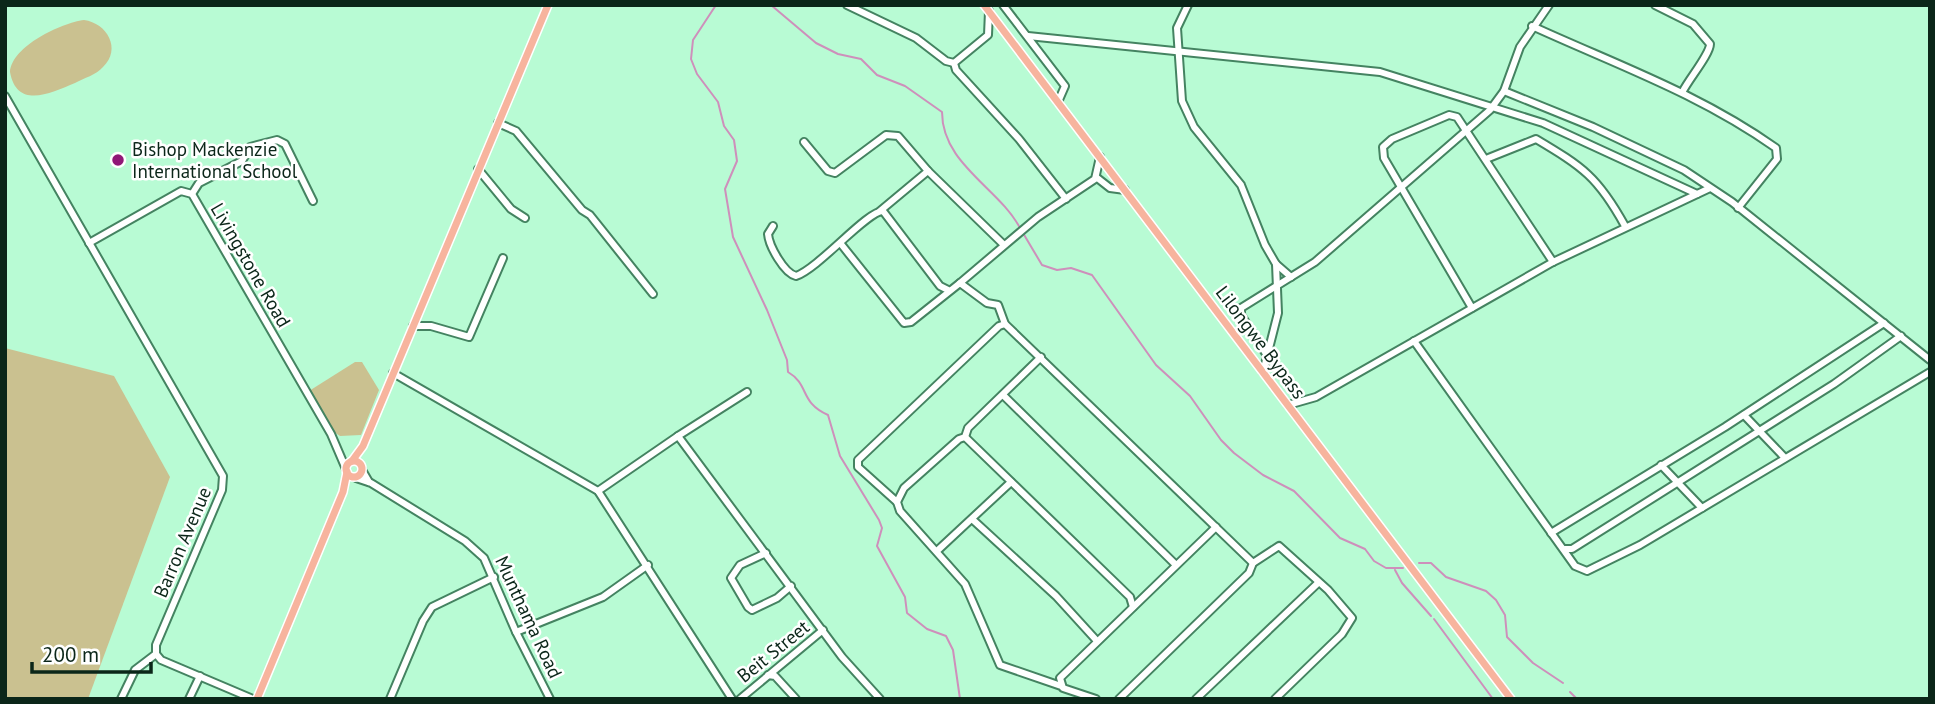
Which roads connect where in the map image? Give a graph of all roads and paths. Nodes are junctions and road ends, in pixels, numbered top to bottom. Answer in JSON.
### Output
{"nodes":[{"id":1,"x":548,"y":5,"type":"edge"},
{"id":2,"x":847,"y":5,"type":"edge"},
{"id":3,"x":1003,"y":5,"type":"edge"},
{"id":4,"x":1188,"y":5,"type":"edge"},
{"id":5,"x":1549,"y":5,"type":"edge"},
{"id":6,"x":1655,"y":5,"type":"edge"},
{"id":7,"x":986,"y":8,"type":"edge"},
{"id":8,"x":1532,"y":26,"type":"junction"},
{"id":9,"x":1002,"y":28,"type":"junction"},
{"id":10,"x":989,"y":33,"type":"junction"},
{"id":11,"x":1028,"y":36,"type":"junction"},
{"id":12,"x":1179,"y":51,"type":"junction"},
{"id":13,"x":954,"y":63,"type":"junction"},
{"id":14,"x":1504,"y":91,"type":"junction"},
{"id":15,"x":1683,"y":91,"type":"junction"},
{"id":16,"x":5,"y":96,"type":"edge"},
{"id":17,"x":1058,"y":102,"type":"junction"},
{"id":18,"x":1493,"y":106,"type":"junction"},
{"id":19,"x":498,"y":123,"type":"junction"},
{"id":20,"x":1543,"y":123,"type":"junction"},
{"id":21,"x":1466,"y":131,"type":"junction"},
{"id":22,"x":1536,"y":139,"type":"junction"},
{"id":23,"x":804,"y":142,"type":"dead end"},
{"id":24,"x":1100,"y":157,"type":"junction"},
{"id":25,"x":1486,"y":159,"type":"junction"},
{"id":26,"x":478,"y":169,"type":"junction"},
{"id":27,"x":928,"y":171,"type":"junction"},
{"id":28,"x":1096,"y":177,"type":"junction"},
{"id":29,"x":1402,"y":186,"type":"junction"},
{"id":30,"x":1710,"y":188,"type":"junction"},
{"id":31,"x":1125,"y":190,"type":"junction"},
{"id":32,"x":192,"y":194,"type":"junction"},
{"id":33,"x":1697,"y":194,"type":"junction"},
{"id":34,"x":1066,"y":199,"type":"junction"},
{"id":35,"x":313,"y":201,"type":"dead end"},
{"id":36,"x":1738,"y":208,"type":"junction"},
{"id":37,"x":880,"y":211,"type":"junction"},
{"id":38,"x":525,"y":218,"type":"dead end"},
{"id":39,"x":773,"y":226,"type":"dead end"},
{"id":40,"x":1625,"y":226,"type":"junction"},
{"id":41,"x":89,"y":243,"type":"junction"},
{"id":42,"x":841,"y":244,"type":"junction"},
{"id":43,"x":1003,"y":244,"type":"junction"},
{"id":44,"x":503,"y":258,"type":"dead end"},
{"id":45,"x":1553,"y":262,"type":"junction"},
{"id":46,"x":1276,"y":264,"type":"junction"},
{"id":47,"x":1291,"y":278,"type":"junction"},
{"id":48,"x":960,"y":283,"type":"junction"},
{"id":49,"x":1278,"y":285,"type":"junction"},
{"id":50,"x":948,"y":290,"type":"junction"},
{"id":51,"x":653,"y":294,"type":"dead end"},
{"id":52,"x":1472,"y":308,"type":"junction"},
{"id":53,"x":1884,"y":323,"type":"junction"},
{"id":54,"x":1005,"y":324,"type":"junction"},
{"id":55,"x":413,"y":326,"type":"junction"},
{"id":56,"x":1901,"y":336,"type":"junction"},
{"id":57,"x":1414,"y":341,"type":"junction"},
{"id":58,"x":1041,"y":357,"type":"junction"},
{"id":59,"x":1268,"y":357,"type":"junction"},
{"id":60,"x":1930,"y":360,"type":"edge"},
{"id":61,"x":1264,"y":372,"type":"junction"},
{"id":62,"x":1930,"y":372,"type":"edge"},
{"id":63,"x":393,"y":373,"type":"junction"},
{"id":64,"x":747,"y":392,"type":"dead end"},
{"id":65,"x":1003,"y":395,"type":"junction"},
{"id":66,"x":1288,"y":405,"type":"junction"},
{"id":67,"x":1744,"y":415,"type":"junction"},
{"id":68,"x":1760,"y":431,"type":"junction"},
{"id":69,"x":678,"y":436,"type":"junction"},
{"id":70,"x":965,"y":438,"type":"junction"},
{"id":71,"x":363,"y":446,"type":"junction"},
{"id":72,"x":341,"y":453,"type":"junction"},
{"id":73,"x":1785,"y":458,"type":"junction"},
{"id":74,"x":352,"y":461,"type":"junction"},
{"id":75,"x":1661,"y":465,"type":"junction"},
{"id":76,"x":362,"y":467,"type":"junction"},
{"id":77,"x":346,"y":471,"type":"junction"},
{"id":78,"x":356,"y":478,"type":"junction"},
{"id":79,"x":1011,"y":482,"type":"junction"},
{"id":80,"x":371,"y":483,"type":"junction"},
{"id":81,"x":1677,"y":483,"type":"junction"},
{"id":82,"x":598,"y":491,"type":"junction"},
{"id":83,"x":343,"y":492,"type":"junction"},
{"id":84,"x":897,"y":502,"type":"junction"},
{"id":85,"x":1702,"y":508,"type":"junction"},
{"id":86,"x":972,"y":519,"type":"junction"},
{"id":87,"x":1216,"y":527,"type":"junction"},
{"id":88,"x":1551,"y":533,"type":"junction"},
{"id":89,"x":1564,"y":549,"type":"junction"},
{"id":90,"x":938,"y":550,"type":"junction"},
{"id":91,"x":766,"y":553,"type":"junction"},
{"id":92,"x":1253,"y":563,"type":"junction"},
{"id":93,"x":648,"y":565,"type":"junction"},
{"id":94,"x":1176,"y":565,"type":"junction"},
{"id":95,"x":494,"y":577,"type":"junction"},
{"id":96,"x":1318,"y":583,"type":"junction"},
{"id":97,"x":791,"y":586,"type":"junction"},
{"id":98,"x":1133,"y":607,"type":"junction"},
{"id":99,"x":823,"y":630,"type":"junction"},
{"id":100,"x":516,"y":632,"type":"junction"},
{"id":101,"x":1097,"y":640,"type":"junction"},
{"id":102,"x":156,"y":654,"type":"junction"},
{"id":103,"x":768,"y":675,"type":"junction"},
{"id":104,"x":200,"y":676,"type":"junction"},
{"id":105,"x":1061,"y":686,"type":"junction"},
{"id":106,"x":121,"y":699,"type":"edge"},
{"id":107,"x":189,"y":699,"type":"edge"},
{"id":108,"x":255,"y":699,"type":"edge"},
{"id":109,"x":390,"y":699,"type":"edge"},
{"id":110,"x":550,"y":699,"type":"edge"},
{"id":111,"x":732,"y":699,"type":"edge"},
{"id":112,"x":740,"y":699,"type":"edge"},
{"id":113,"x":796,"y":699,"type":"edge"},
{"id":114,"x":880,"y":699,"type":"edge"},
{"id":115,"x":1096,"y":699,"type":"edge"},
{"id":116,"x":1119,"y":699,"type":"edge"},
{"id":117,"x":1196,"y":699,"type":"edge"},
{"id":118,"x":1275,"y":699,"type":"edge"},
{"id":119,"x":1511,"y":699,"type":"edge"}],
"edges":[{"from":1,"to":19,"type":"main road"},
{"from":2,"to":13,"type":"street"},
{"from":3,"to":11,"type":"street"},
{"from":4,"to":12,"type":"street"},
{"from":5,"to":8,"type":"street"},
{"from":6,"to":15,"type":"street"},
{"from":7,"to":9,"type":"main road","name":"Lilongwe Bypass"},
{"from":7,"to":10,"type":"street"},
{"from":8,"to":14,"type":"street"},
{"from":8,"to":15,"type":"street"},
{"from":9,"to":10,"type":"street"},
{"from":9,"to":17,"type":"main road","name":"Lilongwe Bypass"},
{"from":10,"to":13,"type":"street"},
{"from":11,"to":12,"type":"street"},
{"from":11,"to":17,"type":"street"},
{"from":12,"to":18,"type":"street"},
{"from":12,"to":46,"type":"street"},
{"from":13,"to":34,"type":"street"},
{"from":14,"to":18,"type":"street"},
{"from":14,"to":30,"type":"street"},
{"from":15,"to":36,"type":"street"},
{"from":16,"to":41,"type":"street"},
{"from":17,"to":24,"type":"main road","name":"Lilongwe Bypass"},
{"from":18,"to":20,"type":"street"},
{"from":18,"to":21,"type":"street"},
{"from":19,"to":26,"type":"main road"},
{"from":19,"to":51,"type":"street"},
{"from":20,"to":22,"type":"street"},
{"from":20,"to":33,"type":"street"},
{"from":21,"to":25,"type":"street"},
{"from":21,"to":29,"type":"street"},
{"from":21,"to":29,"type":"street"},
{"from":22,"to":25,"type":"street"},
{"from":22,"to":40,"type":"street"},
{"from":23,"to":27,"type":"street"},
{"from":24,"to":28,"type":"street"},
{"from":24,"to":31,"type":"main road","name":"Lilongwe Bypass"},
{"from":25,"to":45,"type":"street"},
{"from":26,"to":38,"type":"street"},
{"from":26,"to":55,"type":"main road"},
{"from":27,"to":37,"type":"street"},
{"from":27,"to":43,"type":"street"},
{"from":28,"to":31,"type":"street"},
{"from":28,"to":34,"type":"street"},
{"from":29,"to":47,"type":"street"},
{"from":29,"to":52,"type":"street"},
{"from":30,"to":33,"type":"street"},
{"from":30,"to":36,"type":"street"},
{"from":31,"to":61,"type":"main road","name":"Lilongwe Bypass"},
{"from":32,"to":35,"type":"street"},
{"from":32,"to":41,"type":"street","name":"Livingstone Road"},
{"from":32,"to":72,"type":"street","name":"Livingstone Road"},
{"from":33,"to":40,"type":"street"},
{"from":34,"to":43,"type":"street"},
{"from":36,"to":53,"type":"street"},
{"from":37,"to":42,"type":"street"},
{"from":37,"to":50,"type":"street"},
{"from":39,"to":42,"type":"street"},
{"from":40,"to":45,"type":"street"},
{"from":41,"to":102,"type":"street","name":"Barron Avenue"},
{"from":42,"to":50,"type":"street"},
{"from":43,"to":48,"type":"street"},
{"from":44,"to":55,"type":"street"},
{"from":45,"to":52,"type":"street"},
{"from":46,"to":47,"type":"street"},
{"from":46,"to":49,"type":"street"},
{"from":47,"to":49,"type":"street"},
{"from":48,"to":50,"type":"street"},
{"from":48,"to":54,"type":"street"},
{"from":49,"to":59,"type":"street"},
{"from":49,"to":59,"type":"street"},
{"from":52,"to":57,"type":"street"},
{"from":53,"to":56,"type":"street"},
{"from":53,"to":67,"type":"street"},
{"from":54,"to":58,"type":"street"},
{"from":54,"to":84,"type":"street"},
{"from":55,"to":63,"type":"main road"},
{"from":56,"to":60,"type":"street"},
{"from":56,"to":68,"type":"street"},
{"from":57,"to":66,"type":"street"},
{"from":57,"to":88,"type":"street"},
{"from":58,"to":65,"type":"street"},
{"from":58,"to":87,"type":"street"},
{"from":59,"to":61,"type":"street"},
{"from":61,"to":66,"type":"main road","name":"Lilongwe Bypass"},
{"from":62,"to":73,"type":"street"},
{"from":63,"to":71,"type":"main road"},
{"from":63,"to":82,"type":"street"},
{"from":64,"to":69,"type":"street"},
{"from":65,"to":70,"type":"street"},
{"from":65,"to":94,"type":"street"},
{"from":66,"to":119,"type":"main road","name":"Lilongwe Bypass"},
{"from":67,"to":68,"type":"street"},
{"from":67,"to":75,"type":"street"},
{"from":68,"to":73,"type":"street"},
{"from":68,"to":81,"type":"street"},
{"from":69,"to":82,"type":"street"},
{"from":69,"to":91,"type":"street"},
{"from":70,"to":79,"type":"street"},
{"from":70,"to":84,"type":"street"},
{"from":71,"to":74,"type":"main road"},
{"from":71,"to":76,"type":"main road"},
{"from":72,"to":74,"type":"street","name":"Livingstone Road"},
{"from":72,"to":77,"type":"street","name":"Livingstone Road"},
{"from":73,"to":85,"type":"street"},
{"from":74,"to":76,"type":"main road"},
{"from":74,"to":77,"type":"main road"},
{"from":75,"to":81,"type":"street"},
{"from":75,"to":88,"type":"street"},
{"from":76,"to":78,"type":"main road"},
{"from":76,"to":80,"type":"street","name":"Munthama Road"},
{"from":77,"to":78,"type":"main road"},
{"from":77,"to":83,"type":"main road"},
{"from":78,"to":80,"type":"street","name":"Munthama Road"},
{"from":78,"to":83,"type":"main road"},
{"from":79,"to":86,"type":"street"},
{"from":79,"to":98,"type":"street"},
{"from":80,"to":95,"type":"street","name":"Munthama Road"},
{"from":81,"to":85,"type":"street"},
{"from":81,"to":89,"type":"street"},
{"from":82,"to":93,"type":"street"},
{"from":83,"to":108,"type":"main road"},
{"from":84,"to":90,"type":"street"},
{"from":85,"to":89,"type":"street"},
{"from":86,"to":90,"type":"street"},
{"from":86,"to":101,"type":"street"},
{"from":87,"to":92,"type":"street"},
{"from":87,"to":94,"type":"street"},
{"from":88,"to":89,"type":"street"},
{"from":90,"to":105,"type":"street"},
{"from":91,"to":97,"type":"street"},
{"from":91,"to":97,"type":"street"},
{"from":92,"to":96,"type":"street"},
{"from":92,"to":116,"type":"street"},
{"from":93,"to":100,"type":"street"},
{"from":93,"to":111,"type":"street"},
{"from":94,"to":98,"type":"street"},
{"from":95,"to":100,"type":"street","name":"Munthama Road"},
{"from":95,"to":109,"type":"street"},
{"from":96,"to":117,"type":"street"},
{"from":96,"to":118,"type":"street"},
{"from":97,"to":99,"type":"street"},
{"from":98,"to":101,"type":"street"},
{"from":99,"to":103,"type":"street","name":"Beit Street"},
{"from":99,"to":114,"type":"street","name":"Beit Street"},
{"from":100,"to":110,"type":"street","name":"Munthama Road"},
{"from":101,"to":105,"type":"street"},
{"from":102,"to":104,"type":"street"},
{"from":102,"to":106,"type":"street"},
{"from":103,"to":112,"type":"street","name":"Beit Street"},
{"from":103,"to":113,"type":"street"},
{"from":104,"to":107,"type":"street"},
{"from":104,"to":108,"type":"street"},
{"from":105,"to":115,"type":"street"}]}
